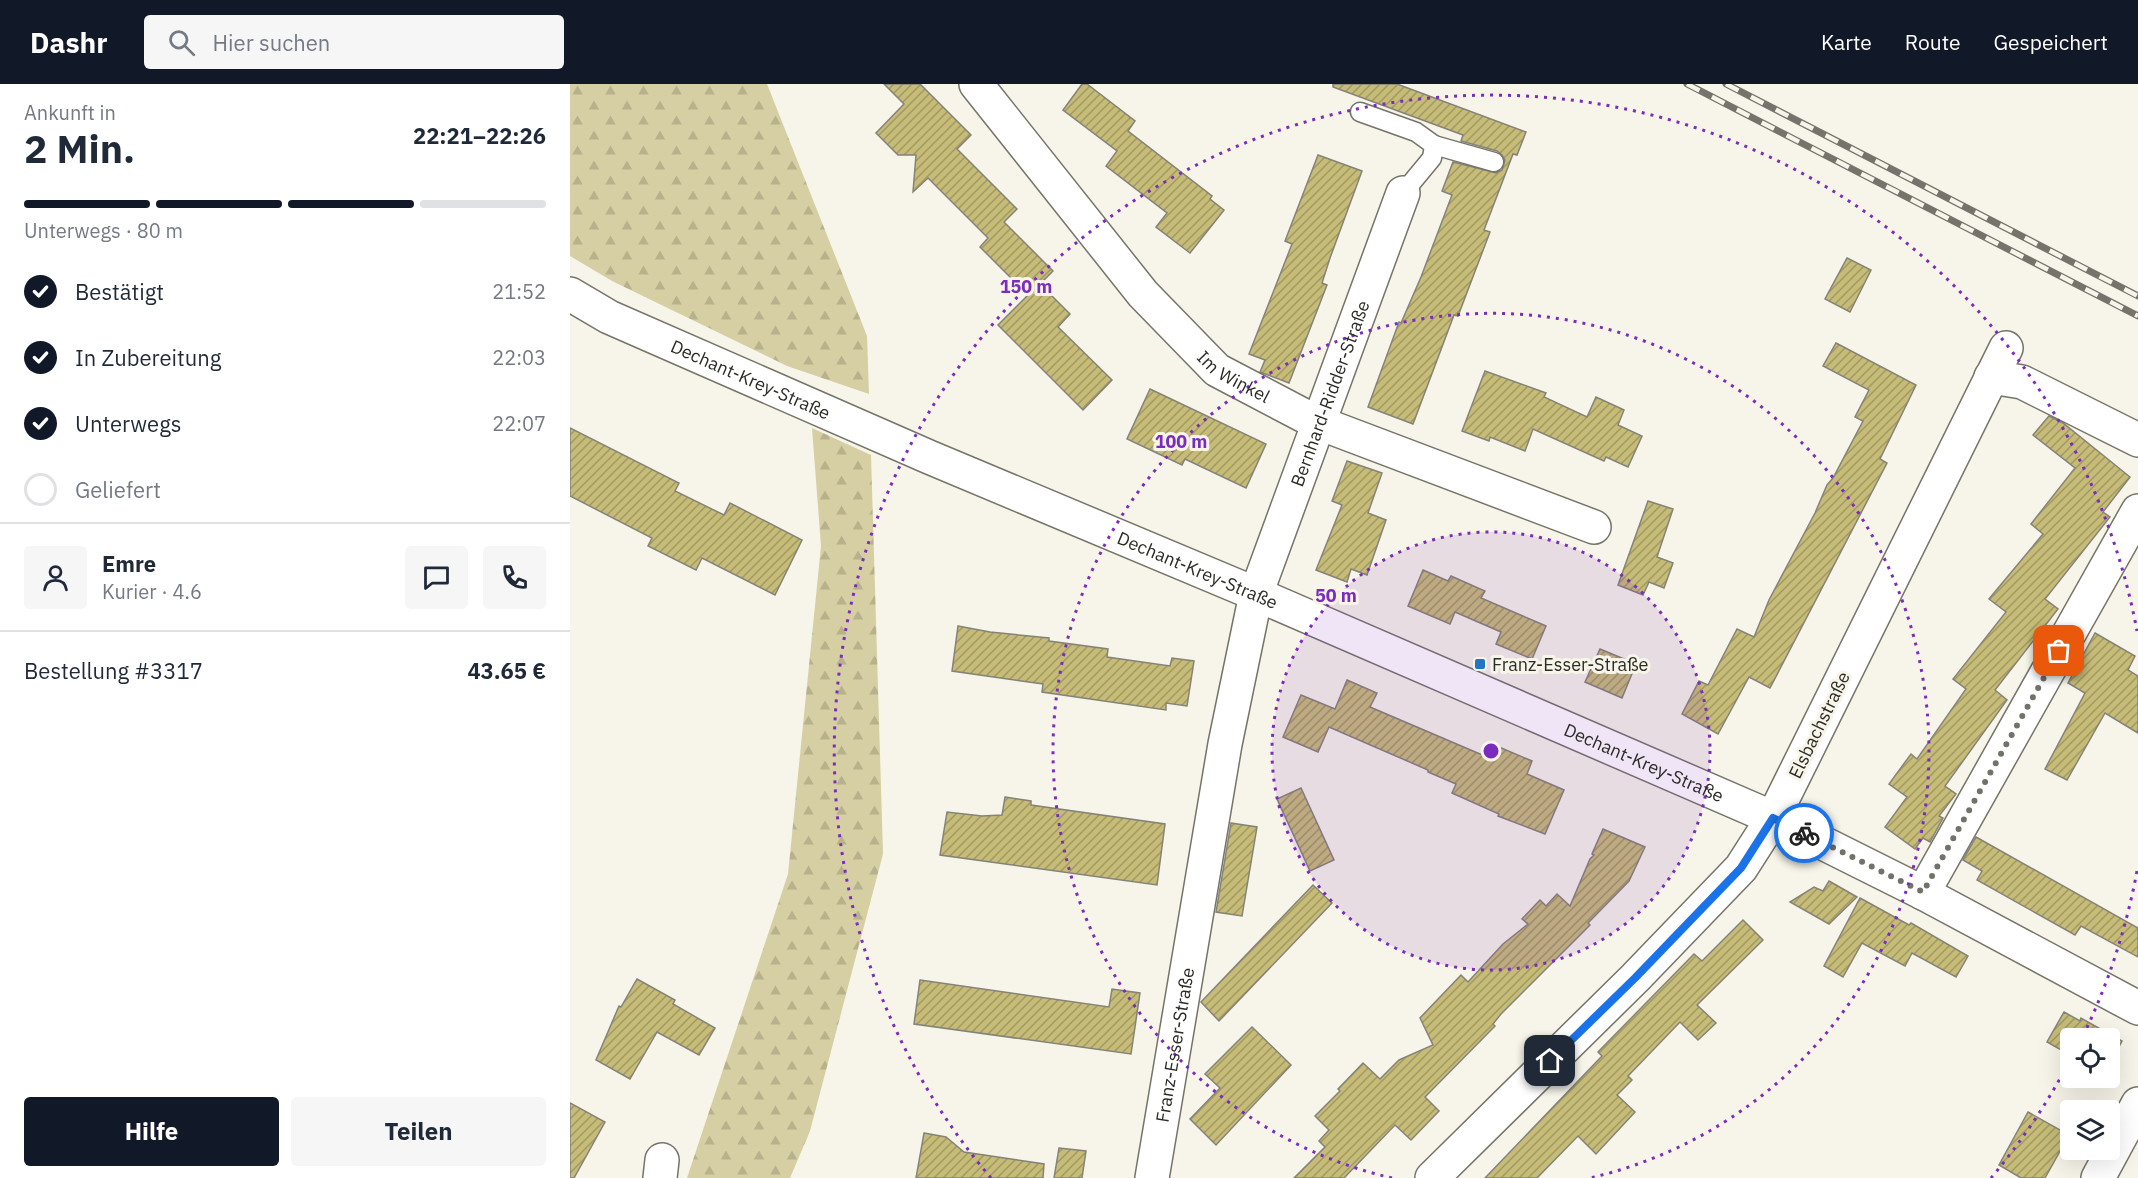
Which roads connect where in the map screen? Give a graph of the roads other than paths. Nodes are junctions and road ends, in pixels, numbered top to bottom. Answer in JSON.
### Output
{"nodes":[{"id":1,"x":976,"y":84,"type":"edge"},
{"id":2,"x":1360,"y":112,"type":"dead end"},
{"id":3,"x":1434,"y":145,"type":"junction"},
{"id":4,"x":1494,"y":162,"type":"dead end"},
{"id":5,"x":1403,"y":193,"type":"joint"},
{"id":6,"x":570,"y":294,"type":"edge"},
{"id":7,"x":2006,"y":348,"type":"dead end"},
{"id":8,"x":1991,"y":377,"type":"junction"},
{"id":9,"x":1318,"y":423,"type":"junction"},
{"id":10,"x":2138,"y":440,"type":"edge"},
{"id":11,"x":2138,"y":510,"type":"edge"},
{"id":12,"x":1594,"y":527,"type":"dead end"},
{"id":13,"x":1256,"y":594,"type":"junction"},
{"id":14,"x":1773,"y":818,"type":"junction"},
{"id":15,"x":1923,"y":892,"type":"junction"},
{"id":16,"x":2138,"y":1008,"type":"edge"},
{"id":17,"x":2138,"y":1104,"type":"edge"},
{"id":18,"x":1152,"y":1178,"type":"edge"},
{"id":19,"x":1431,"y":1178,"type":"edge"},
{"id":20,"x":2098,"y":1178,"type":"edge"}],
"edges":[{"from":1,"to":9,"type":"street","name":"Im Winkel"},
{"from":2,"to":3,"type":"lane"},
{"from":3,"to":4,"type":"lane"},
{"from":3,"to":5,"type":"lane"},
{"from":5,"to":9,"type":"street","name":"Bernhard-Ridder-Straße"},
{"from":6,"to":13,"type":"street","name":"Dechant-Krey-Straße"},
{"from":7,"to":8,"type":"street","name":"Elsbachstraße"},
{"from":8,"to":10,"type":"street"},
{"from":8,"to":14,"type":"street","name":"Elsbachstraße"},
{"from":9,"to":12,"type":"street","name":"Im Winkel"},
{"from":9,"to":13,"type":"street","name":"Bernhard-Ridder-Straße"},
{"from":11,"to":15,"type":"street"},
{"from":13,"to":14,"type":"street","name":"Dechant-Krey-Straße"},
{"from":13,"to":18,"type":"street","name":"Franz-Esser-Straße"},
{"from":14,"to":15,"type":"street","name":"Dechant-Krey-Straße"},
{"from":14,"to":19,"type":"street","name":"Elsbachstraße"},
{"from":15,"to":16,"type":"street","name":"Dechant-Krey-Straße"},
{"from":17,"to":20,"type":"street"}]}
